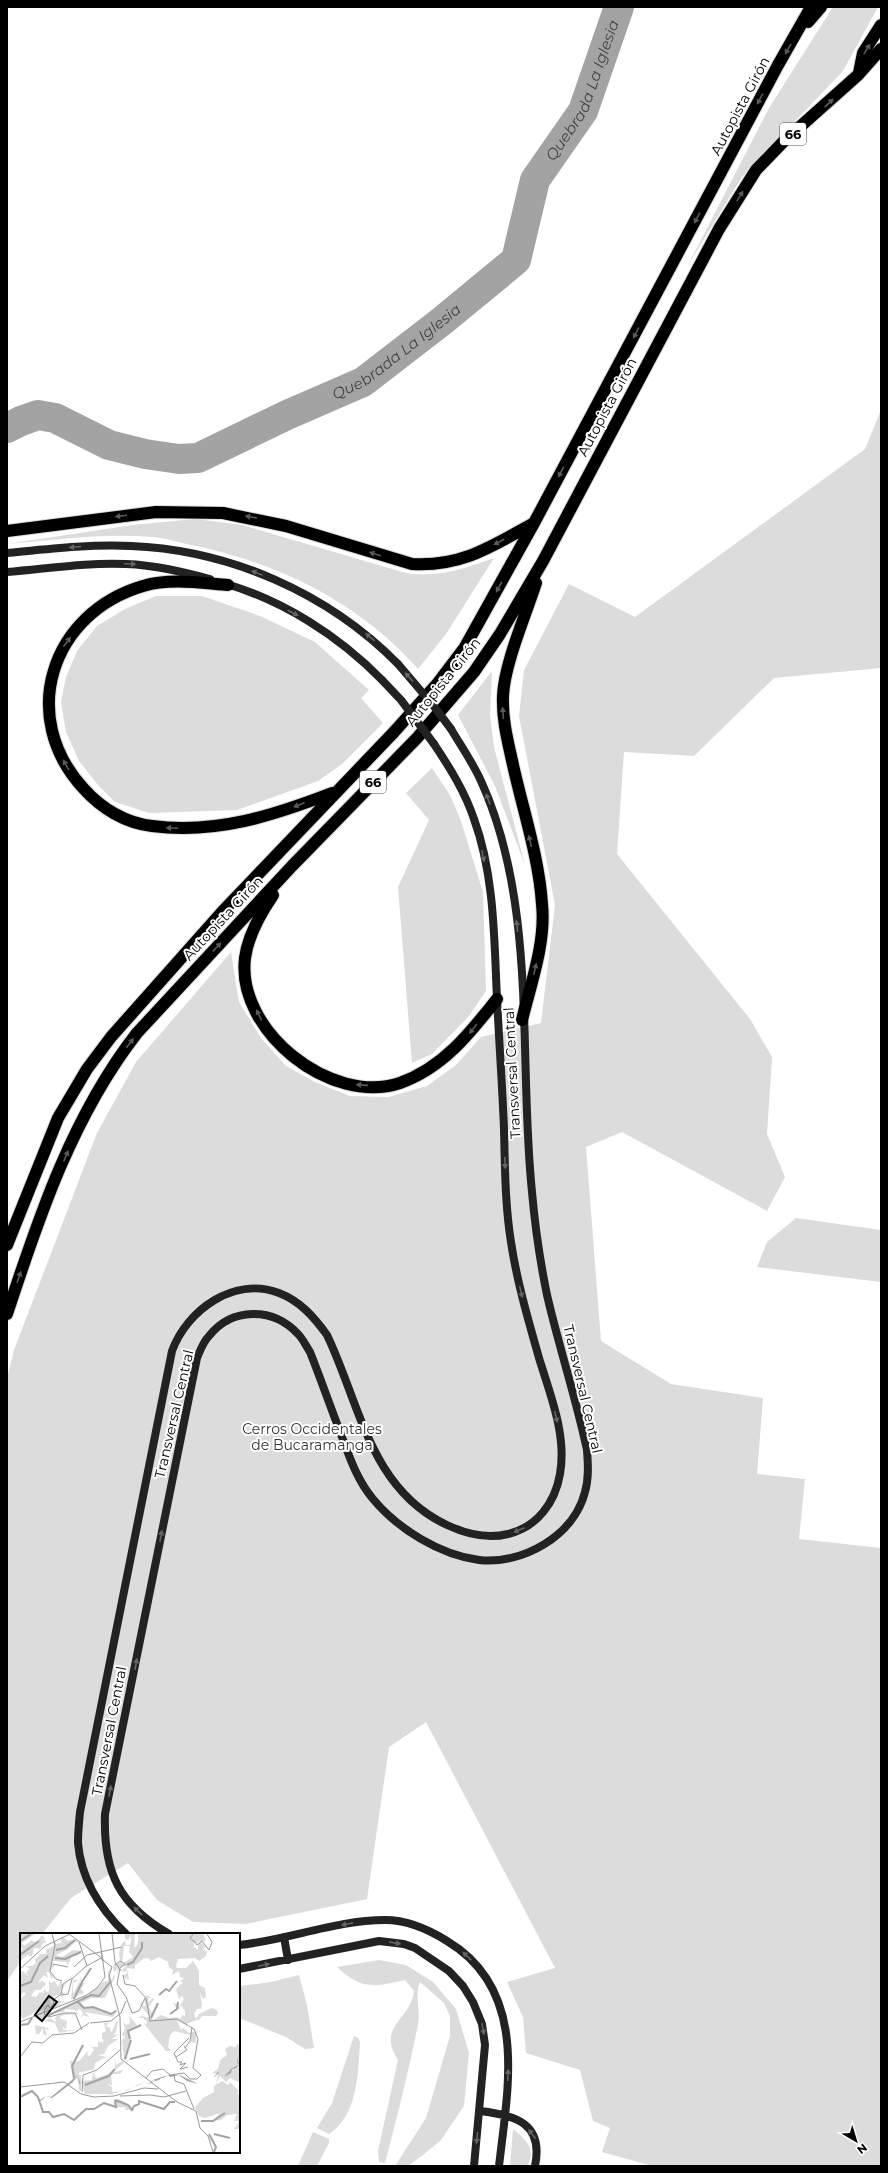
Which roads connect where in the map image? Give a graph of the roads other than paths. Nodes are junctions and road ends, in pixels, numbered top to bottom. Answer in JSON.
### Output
{"nodes":[{"id":1,"x":811,"y":7,"type":"edge"},
{"id":2,"x":821,"y":7,"type":"edge"},
{"id":3,"x":881,"y":25,"type":"edge"},
{"id":4,"x":797,"y":32,"type":"junction"},
{"id":5,"x":881,"y":49,"type":"edge"},
{"id":6,"x":858,"y":75,"type":"junction"},
{"id":7,"x":534,"y":523,"type":"junction"},
{"id":8,"x":7,"y":531,"type":"edge"},
{"id":9,"x":7,"y":553,"type":"edge"},
{"id":10,"x":543,"y":561,"type":"junction"},
{"id":11,"x":7,"y":572,"type":"edge"},
{"id":12,"x":228,"y":585,"type":"junction"},
{"id":13,"x":335,"y":792,"type":"junction"},
{"id":14,"x":292,"y":866,"type":"junction"},
{"id":15,"x":497,"y":999,"type":"junction"},
{"id":16,"x":522,"y":1020,"type":"junction"},
{"id":17,"x":7,"y":1245,"type":"edge"},
{"id":18,"x":7,"y":1314,"type":"edge"},
{"id":19,"x":125,"y":1933,"type":"edge"},
{"id":20,"x":168,"y":1933,"type":"edge"},
{"id":21,"x":284,"y":1937,"type":"junction"},
{"id":22,"x":240,"y":1945,"type":"edge"},
{"id":23,"x":288,"y":1960,"type":"junction"},
{"id":24,"x":240,"y":1969,"type":"edge"},
{"id":25,"x":480,"y":2111,"type":"junction"},
{"id":26,"x":505,"y":2114,"type":"junction"},
{"id":27,"x":474,"y":2166,"type":"edge"},
{"id":28,"x":499,"y":2166,"type":"edge"},
{"id":29,"x":535,"y":2166,"type":"edge"}],
"edges":[{"from":1,"to":4,"type":"highway","name":"Autopista Girón","number":"66"},
{"from":2,"to":4,"type":"highway"},
{"from":6,"to":3,"type":"highway","one_way":true},
{"from":4,"to":7,"type":"highway","name":"Autopista Girón","number":"66","one_way":true},
{"from":5,"to":6,"type":"highway","name":"Autopista Girón","number":"66"},
{"from":10,"to":6,"type":"highway","name":"Autopista Girón","number":"66","one_way":true},
{"from":7,"to":8,"type":"highway","one_way":true},
{"from":7,"to":13,"type":"highway","name":"Autopista Girón","number":"66","one_way":true},
{"from":16,"to":9,"type":"main road","name":"Transversal Central","one_way":true,"bridge":true},
{"from":10,"to":14,"type":"highway","name":"Autopista Girón","number":"66"},
{"from":16,"to":10,"type":"highway","one_way":true},
{"from":11,"to":12,"type":"main road","name":"Transversal Central","one_way":true},
{"from":13,"to":12,"type":"highway","one_way":true},
{"from":12,"to":15,"type":"main road","name":"Transversal Central","one_way":true,"bridge":true},
{"from":13,"to":17,"type":"highway","name":"Autopista Girón","number":"66"},
{"from":15,"to":14,"type":"highway","one_way":true},
{"from":18,"to":14,"type":"highway","name":"Autopista Girón","number":"66","one_way":true},
{"from":15,"to":19,"type":"main road","name":"Transversal Central","one_way":true},
{"from":20,"to":16,"type":"main road","name":"Transversal Central","one_way":true},
{"from":21,"to":22,"type":"main road"},
{"from":21,"to":23,"type":"main road"},
{"from":26,"to":21,"type":"main road","one_way":true},
{"from":24,"to":23,"type":"main road","one_way":true},
{"from":23,"to":25,"type":"main road","one_way":true},
{"from":25,"to":26,"type":"main road"},
{"from":25,"to":27,"type":"main road","one_way":true},
{"from":26,"to":28,"type":"main road"},
{"from":29,"to":26,"type":"main road","one_way":true}]}
